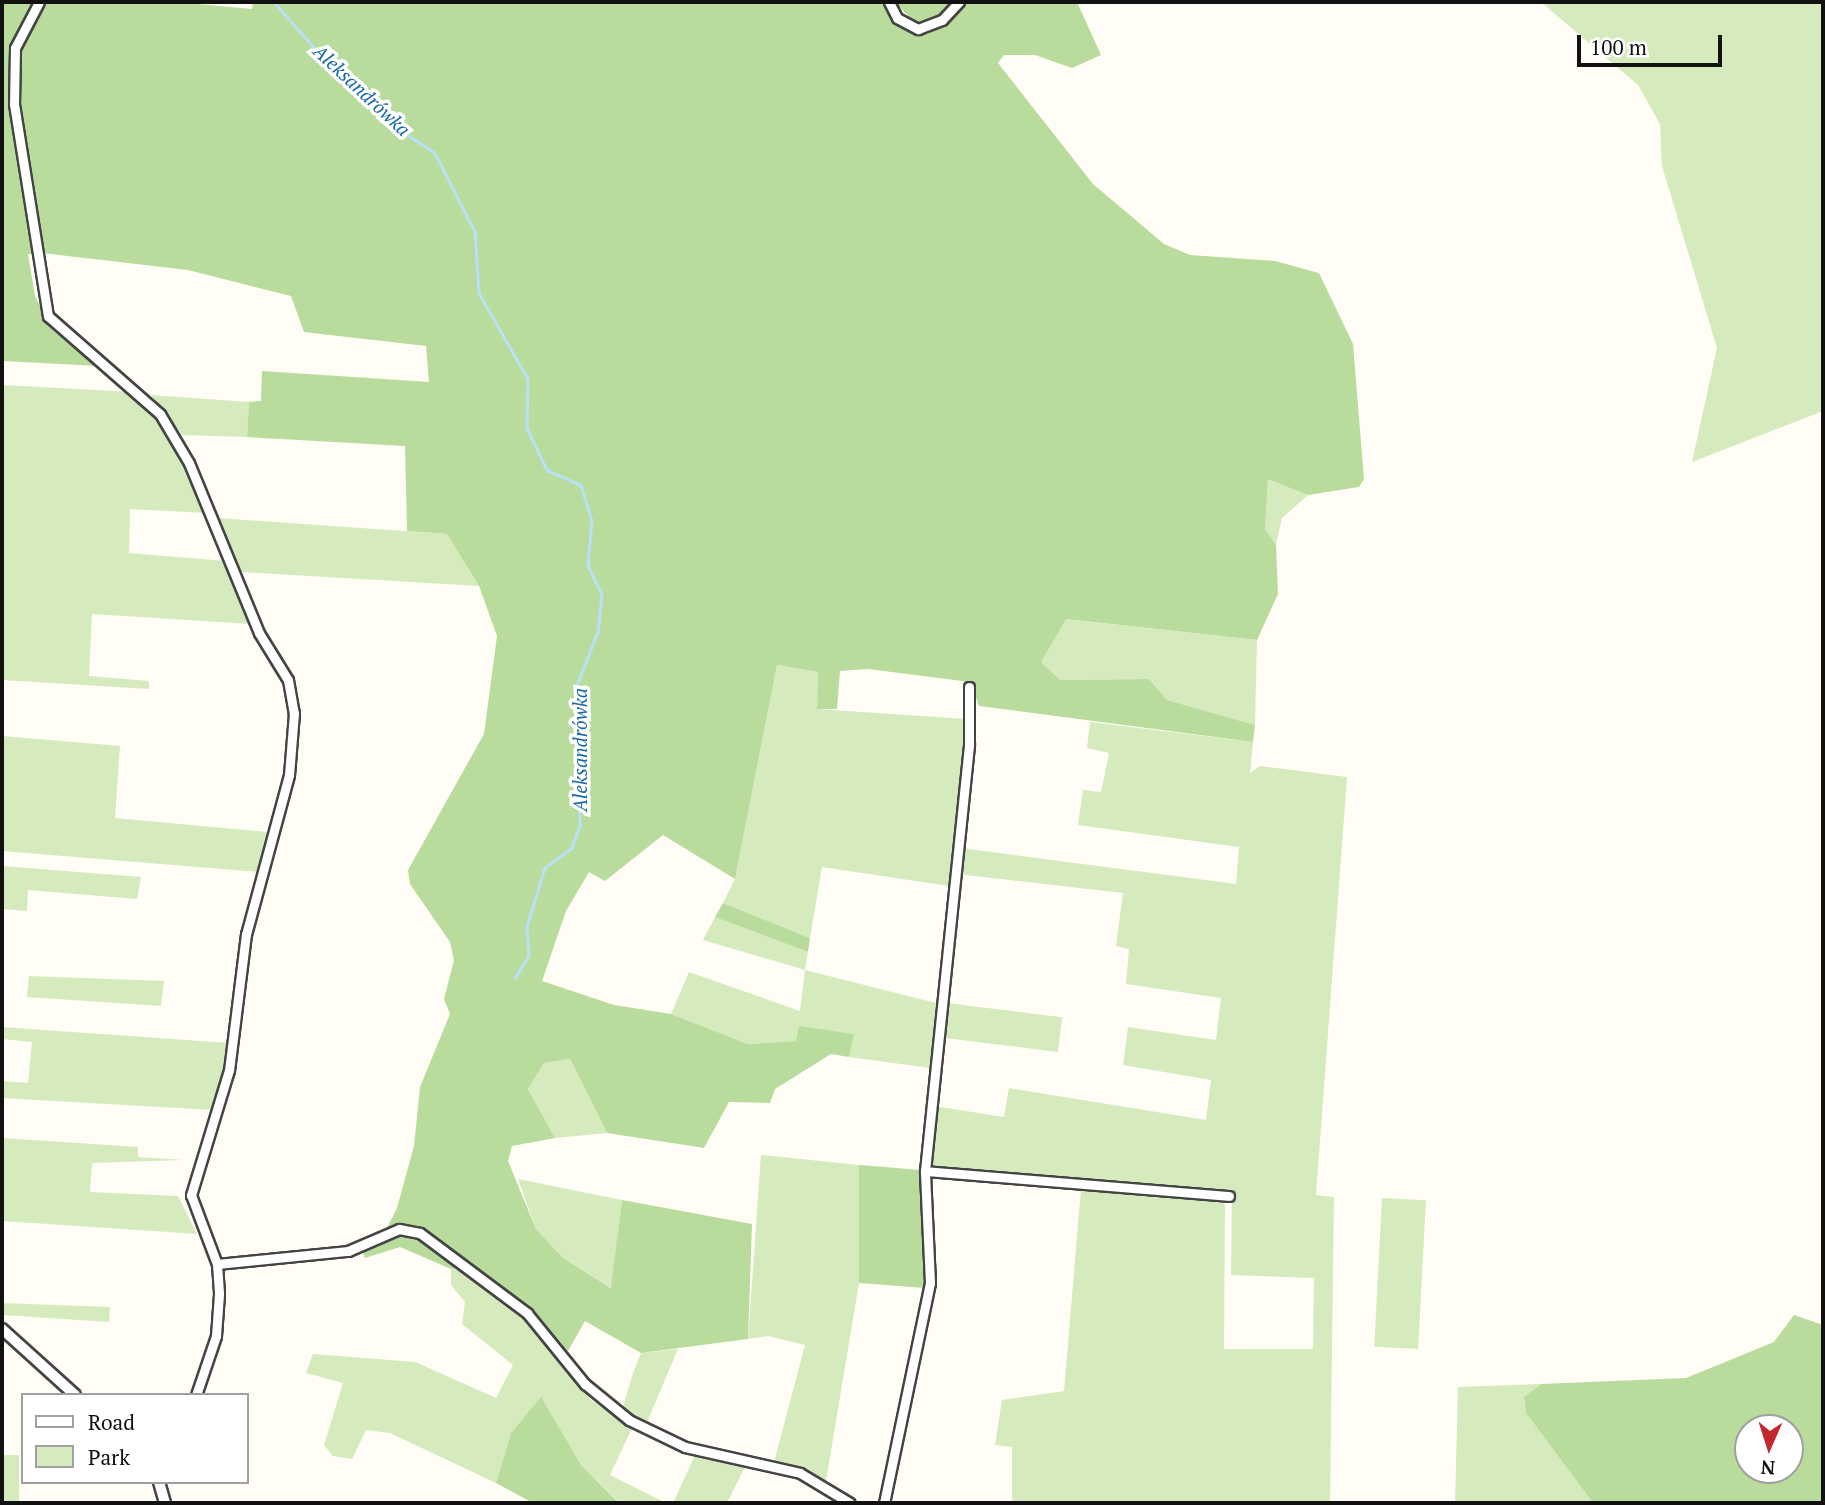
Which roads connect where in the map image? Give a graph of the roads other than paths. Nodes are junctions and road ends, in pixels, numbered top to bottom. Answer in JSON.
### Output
{"nodes":[{"id":1,"x":39,"y":2,"type":"edge"},
{"id":2,"x":889,"y":2,"type":"edge"},
{"id":3,"x":959,"y":2,"type":"edge"},
{"id":4,"x":969,"y":687,"type":"dead end"},
{"id":5,"x":925,"y":1171,"type":"junction"},
{"id":6,"x":1229,"y":1196,"type":"dead end"},
{"id":7,"x":217,"y":1264,"type":"junction"},
{"id":8,"x":2,"y":1329,"type":"edge"},
{"id":9,"x":73,"y":1393,"type":"edge"},
{"id":10,"x":197,"y":1393,"type":"edge"},
{"id":11,"x":164,"y":1484,"type":"edge"},
{"id":12,"x":165,"y":1503,"type":"edge"},
{"id":13,"x":850,"y":1503,"type":"edge"},
{"id":14,"x":884,"y":1503,"type":"edge"}],
"edges":[{"from":1,"to":7,"type":"street"},
{"from":2,"to":3,"type":"street"},
{"from":4,"to":5,"type":"street"},
{"from":5,"to":6,"type":"street"},
{"from":5,"to":14,"type":"street"},
{"from":7,"to":10,"type":"street"},
{"from":7,"to":13,"type":"street"},
{"from":8,"to":9,"type":"street"},
{"from":11,"to":12,"type":"street"}]}
